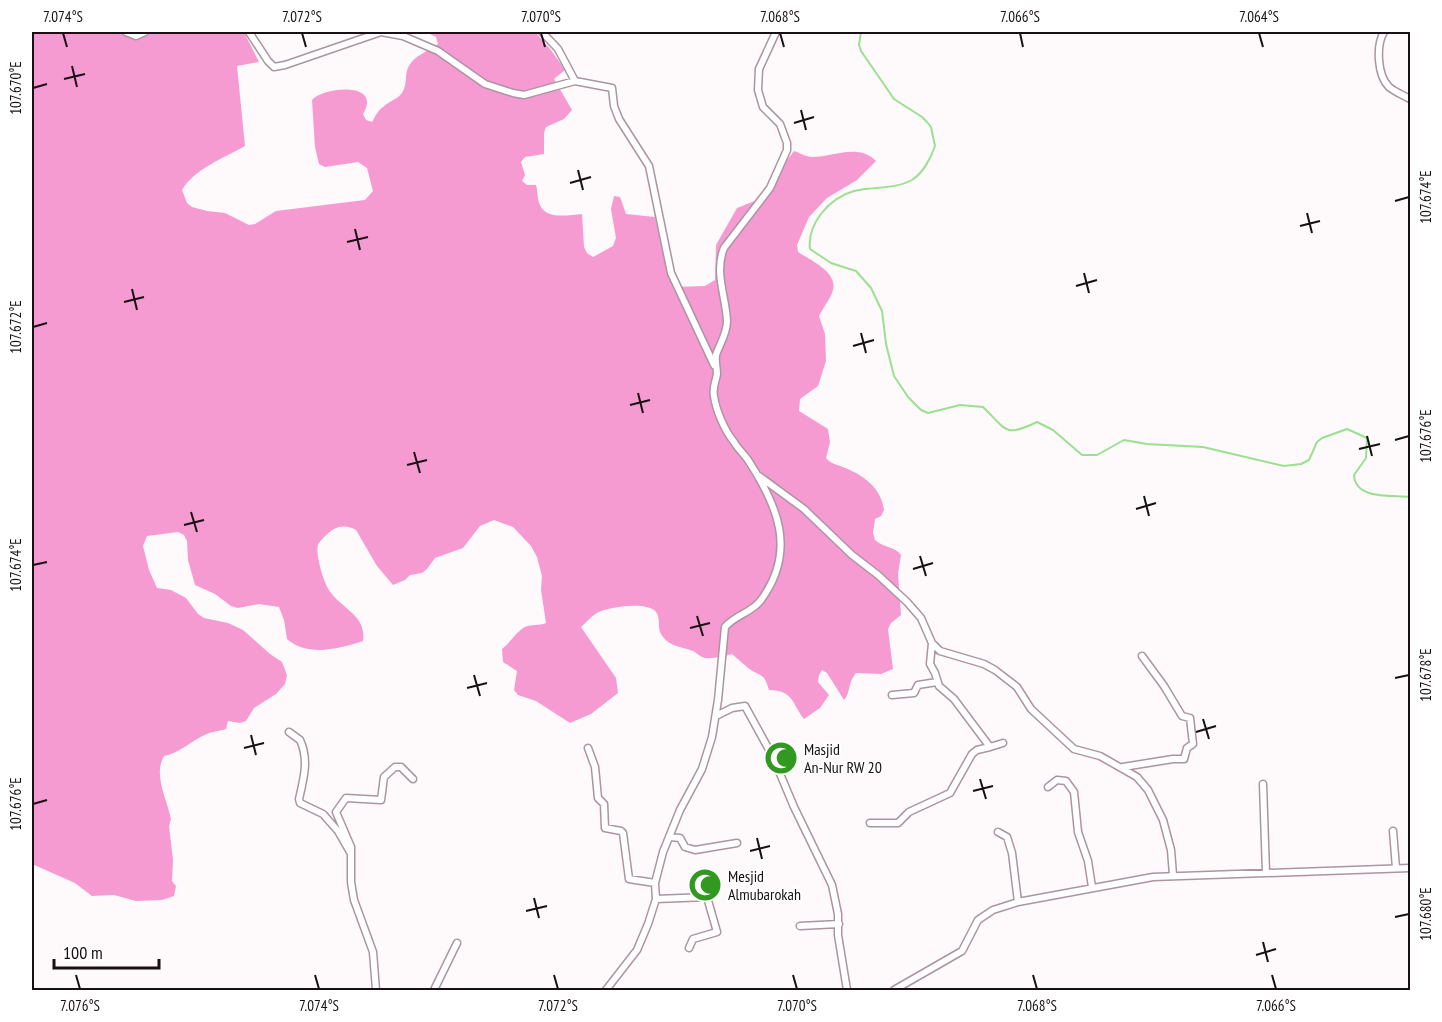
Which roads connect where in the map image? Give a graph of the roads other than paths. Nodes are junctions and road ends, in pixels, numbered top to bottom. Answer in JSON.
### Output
{"nodes":[{"id":1,"x":126,"y":32,"type":"edge"},
{"id":2,"x":145,"y":32,"type":"edge"},
{"id":3,"x":249,"y":32,"type":"edge"},
{"id":4,"x":542,"y":32,"type":"edge"},
{"id":5,"x":776,"y":32,"type":"edge"},
{"id":6,"x":1384,"y":32,"type":"edge"},
{"id":7,"x":575,"y":81,"type":"junction"},
{"id":8,"x":1410,"y":99,"type":"edge"},
{"id":9,"x":716,"y":368,"type":"junction"},
{"id":10,"x":756,"y":473,"type":"junction"},
{"id":11,"x":932,"y":643,"type":"junction"},
{"id":12,"x":1142,"y":656,"type":"dead end"},
{"id":13,"x":937,"y":682,"type":"junction"},
{"id":14,"x":892,"y":695,"type":"dead end"},
{"id":15,"x":716,"y":716,"type":"junction"},
{"id":16,"x":288,"y":732,"type":"dead end"},
{"id":17,"x":1003,"y":743,"type":"dead end"},
{"id":18,"x":990,"y":747,"type":"junction"},
{"id":19,"x":588,"y":748,"type":"dead end"},
{"id":20,"x":1123,"y":767,"type":"junction"},
{"id":21,"x":413,"y":780,"type":"dead end"},
{"id":22,"x":1263,"y":784,"type":"dead end"},
{"id":23,"x":1048,"y":787,"type":"dead end"},
{"id":24,"x":870,"y":823,"type":"dead end"},
{"id":25,"x":1394,"y":831,"type":"dead end"},
{"id":26,"x":998,"y":832,"type":"dead end"},
{"id":27,"x":670,"y":837,"type":"junction"},
{"id":28,"x":737,"y":843,"type":"dead end"},
{"id":29,"x":351,"y":854,"type":"junction"},
{"id":30,"x":1396,"y":868,"type":"junction"},
{"id":31,"x":1410,"y":868,"type":"edge"},
{"id":32,"x":1266,"y":873,"type":"junction"},
{"id":33,"x":1173,"y":875,"type":"junction"},
{"id":34,"x":655,"y":883,"type":"junction"},
{"id":35,"x":1092,"y":888,"type":"junction"},
{"id":36,"x":656,"y":899,"type":"junction"},
{"id":37,"x":1018,"y":902,"type":"junction"},
{"id":38,"x":839,"y":924,"type":"junction"},
{"id":39,"x":800,"y":926,"type":"dead end"},
{"id":40,"x":457,"y":943,"type":"dead end"},
{"id":41,"x":690,"y":948,"type":"dead end"},
{"id":42,"x":376,"y":990,"type":"edge"},
{"id":43,"x":434,"y":990,"type":"edge"},
{"id":44,"x":606,"y":990,"type":"edge"},
{"id":45,"x":847,"y":990,"type":"edge"},
{"id":46,"x":894,"y":990,"type":"edge"}],
"edges":[{"from":1,"to":2,"type":"street"},
{"from":3,"to":7,"type":"street"},
{"from":4,"to":7,"type":"street"},
{"from":5,"to":9,"type":"street"},
{"from":6,"to":8,"type":"street"},
{"from":7,"to":9,"type":"street"},
{"from":9,"to":10,"type":"street"},
{"from":10,"to":11,"type":"street"},
{"from":10,"to":15,"type":"street"},
{"from":11,"to":13,"type":"street"},
{"from":11,"to":20,"type":"street"},
{"from":12,"to":20,"type":"street"},
{"from":13,"to":14,"type":"street"},
{"from":13,"to":18,"type":"street"},
{"from":15,"to":27,"type":"street"},
{"from":15,"to":38,"type":"street"},
{"from":16,"to":29,"type":"street"},
{"from":17,"to":18,"type":"street"},
{"from":18,"to":24,"type":"street"},
{"from":19,"to":34,"type":"street"},
{"from":20,"to":33,"type":"street"},
{"from":21,"to":29,"type":"street"},
{"from":22,"to":32,"type":"street"},
{"from":23,"to":35,"type":"street"},
{"from":25,"to":30,"type":"street"},
{"from":26,"to":37,"type":"street"},
{"from":27,"to":28,"type":"street"},
{"from":27,"to":34,"type":"street"},
{"from":29,"to":42,"type":"street"},
{"from":30,"to":31,"type":"street"},
{"from":30,"to":32,"type":"street"},
{"from":32,"to":33,"type":"street"},
{"from":33,"to":35,"type":"street"},
{"from":34,"to":36,"type":"street"},
{"from":35,"to":37,"type":"street"},
{"from":36,"to":41,"type":"street"},
{"from":36,"to":44,"type":"street"},
{"from":37,"to":46,"type":"street"},
{"from":38,"to":39,"type":"street"},
{"from":38,"to":45,"type":"street"},
{"from":40,"to":43,"type":"street"}]}
